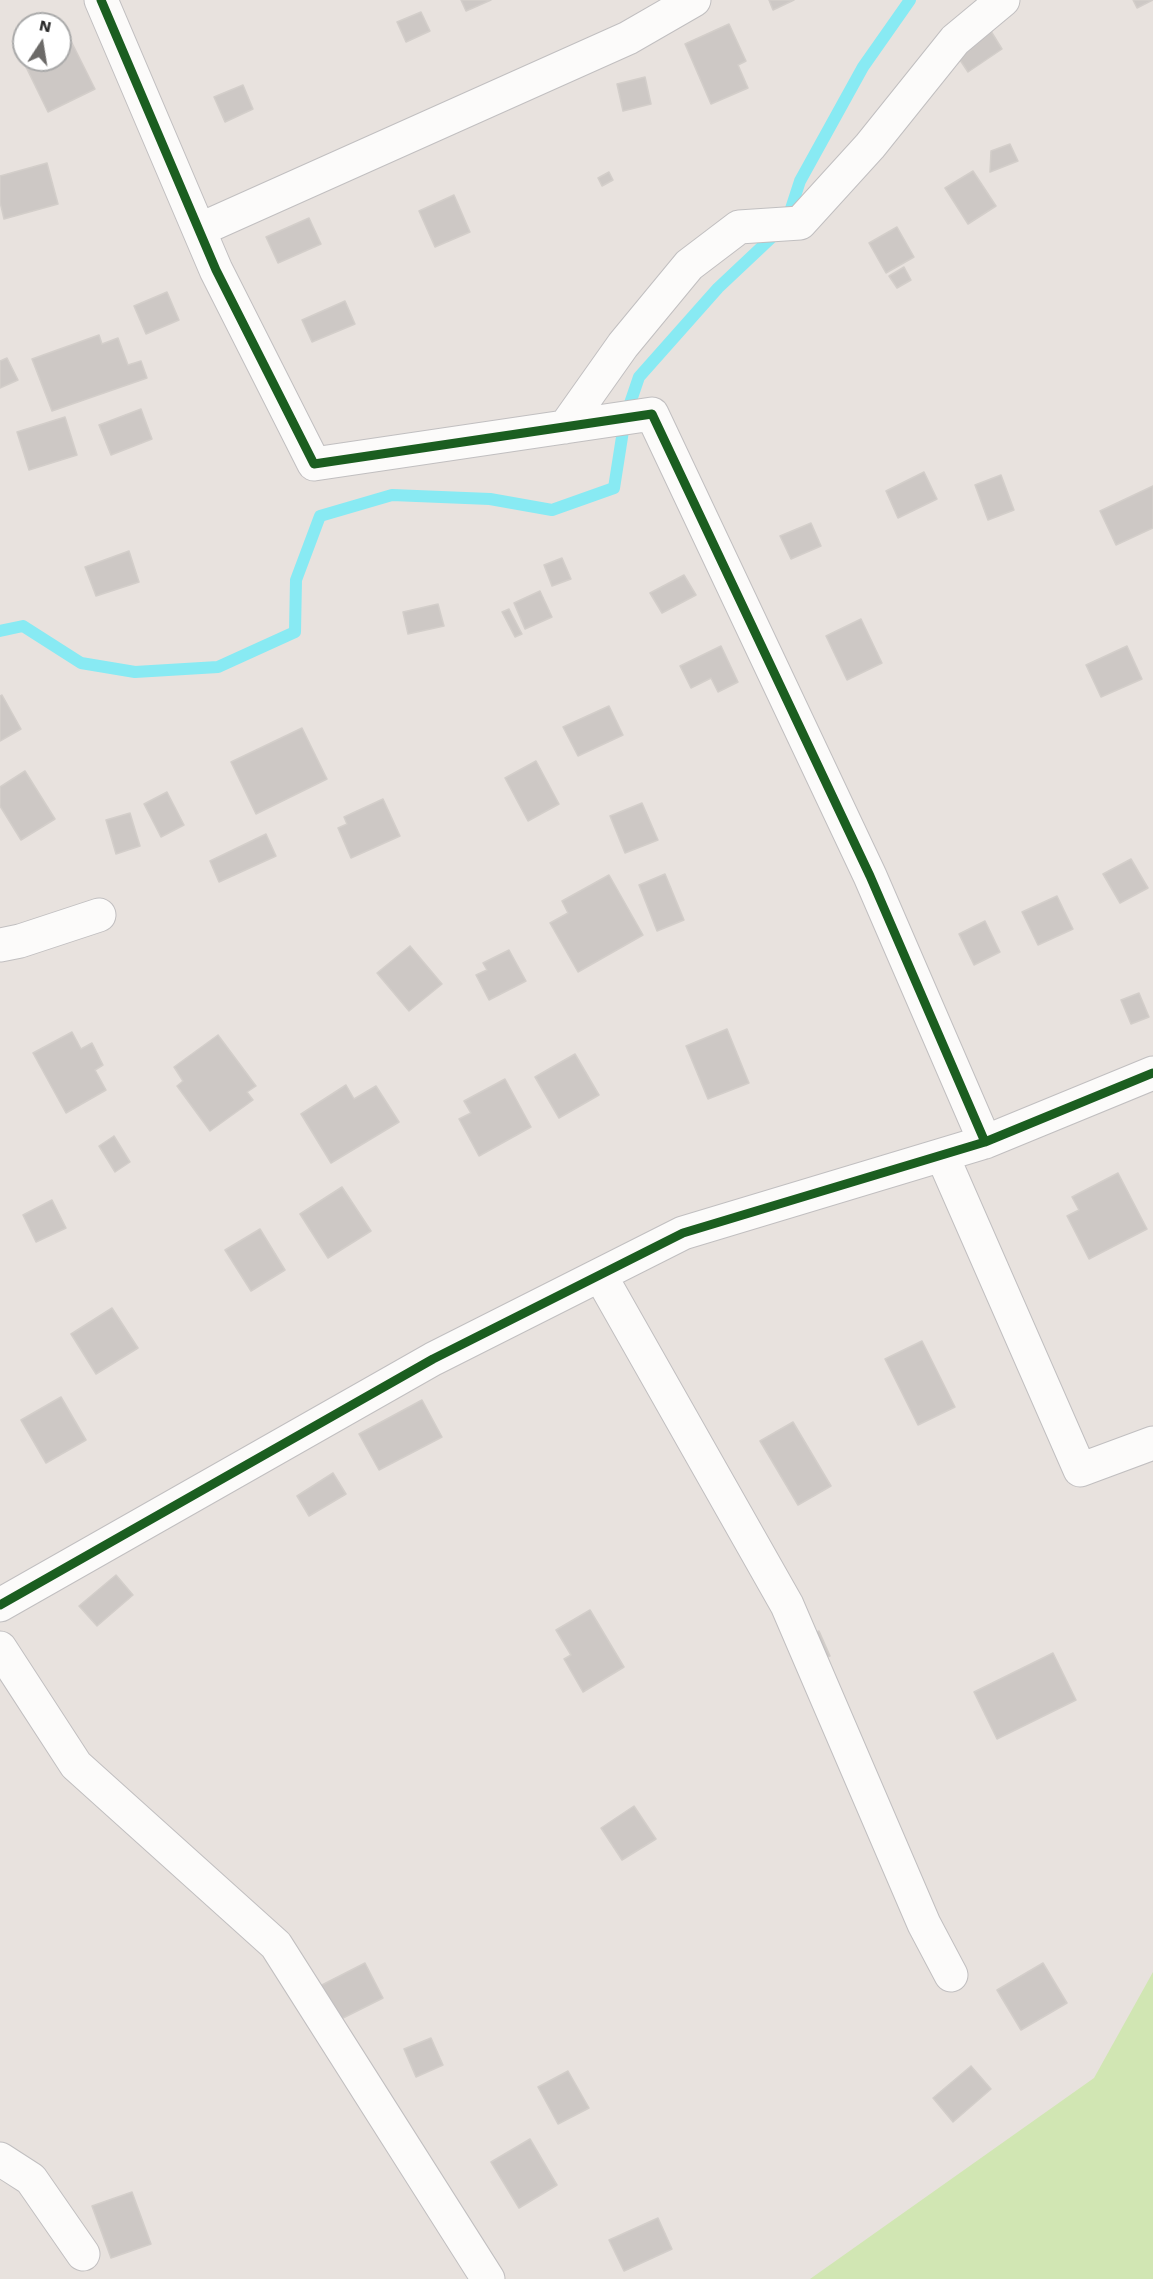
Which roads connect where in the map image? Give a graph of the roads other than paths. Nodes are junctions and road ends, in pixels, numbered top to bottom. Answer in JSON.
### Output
{"nodes":[{"id":1,"x":101,"y":0,"type":"edge"},
{"id":2,"x":694,"y":0,"type":"edge"},
{"id":3,"x":1003,"y":0,"type":"edge"},
{"id":4,"x":199,"y":230,"type":"junction"},
{"id":5,"x":565,"y":427,"type":"junction"},
{"id":6,"x":99,"y":915,"type":"dead end"},
{"id":7,"x":0,"y":945,"type":"edge"},
{"id":8,"x":1153,"y":1073,"type":"edge"},
{"id":9,"x":985,"y":1142,"type":"junction"},
{"id":10,"x":942,"y":1155,"type":"junction"},
{"id":11,"x":600,"y":1275,"type":"junction"},
{"id":12,"x":1153,"y":1443,"type":"edge"},
{"id":13,"x":0,"y":1605,"type":"edge"},
{"id":14,"x":0,"y":1648,"type":"edge"},
{"id":15,"x":951,"y":1976,"type":"dead end"},
{"id":16,"x":0,"y":2159,"type":"edge"},
{"id":17,"x":83,"y":2254,"type":"dead end"},
{"id":18,"x":488,"y":2279,"type":"edge"}],
"edges":[{"from":1,"to":4,"type":"street"},
{"from":2,"to":4,"type":"street"},
{"from":3,"to":5,"type":"street"},
{"from":4,"to":5,"type":"street"},
{"from":5,"to":9,"type":"street"},
{"from":6,"to":7,"type":"street"},
{"from":8,"to":9,"type":"street"},
{"from":9,"to":10,"type":"street"},
{"from":10,"to":11,"type":"street"},
{"from":10,"to":12,"type":"street"},
{"from":11,"to":13,"type":"street"},
{"from":11,"to":15,"type":"street"},
{"from":14,"to":18,"type":"street"},
{"from":16,"to":17,"type":"street"}]}
